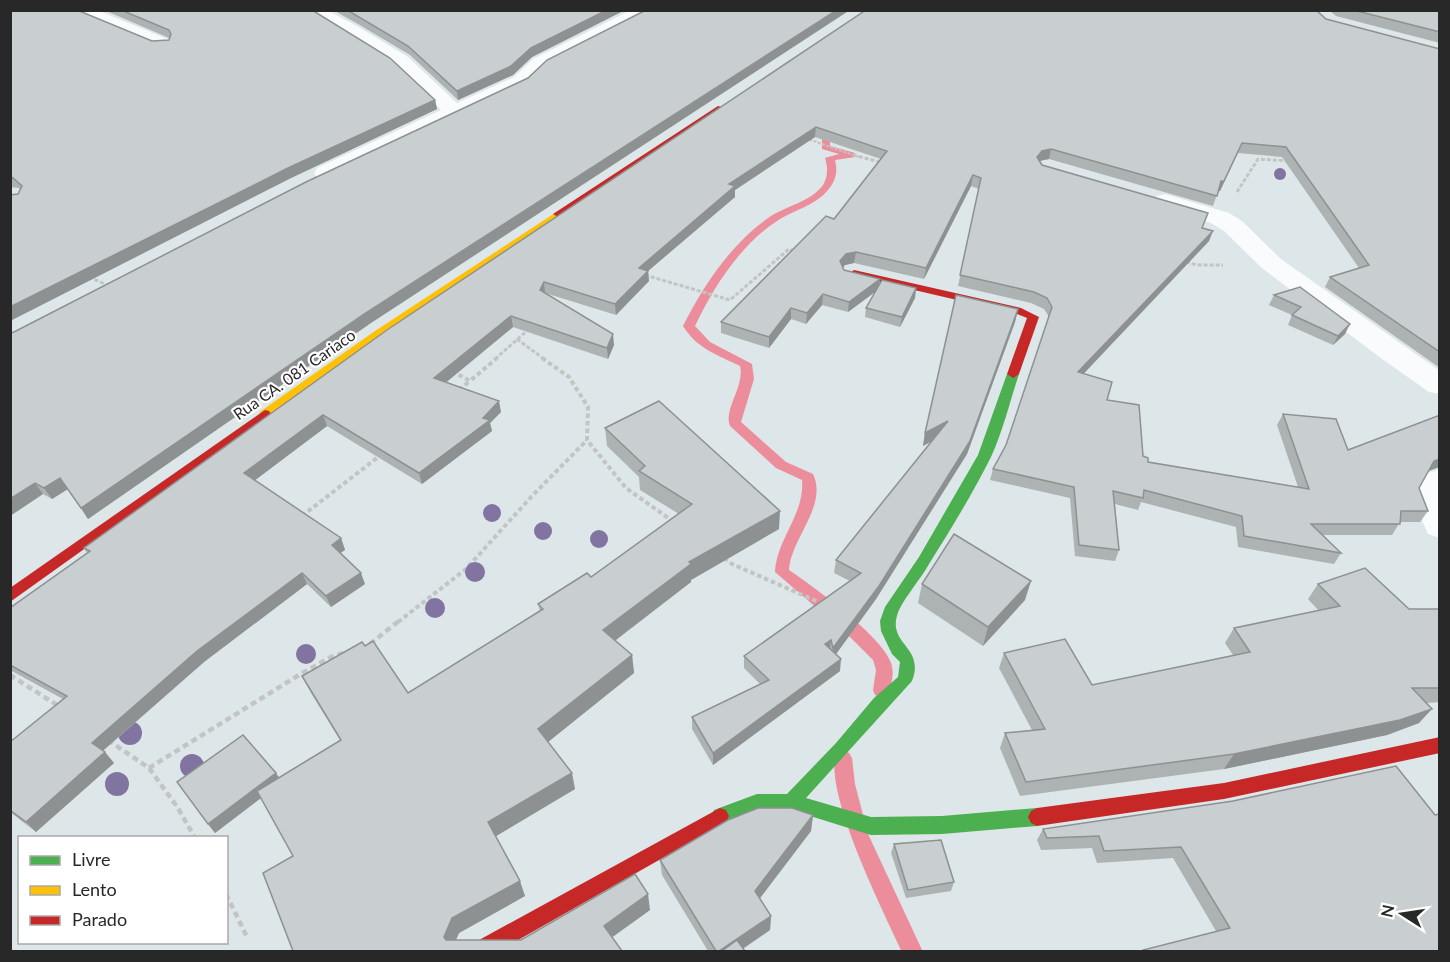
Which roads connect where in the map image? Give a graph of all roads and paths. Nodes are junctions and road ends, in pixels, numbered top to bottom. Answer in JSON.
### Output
{"nodes":[{"id":1,"x":80,"y":10,"type":"edge"},
{"id":2,"x":312,"y":10,"type":"edge"},
{"id":3,"x":646,"y":10,"type":"edge"},
{"id":4,"x":162,"y":44,"type":"edge"},
{"id":5,"x":729,"y":103,"type":"edge"},
{"id":6,"x":454,"y":111,"type":"junction"},
{"id":7,"x":795,"y":135,"type":"edge"},
{"id":8,"x":1293,"y":162,"type":"edge"},
{"id":9,"x":885,"y":163,"type":"edge"},
{"id":10,"x":300,"y":186,"type":"edge"},
{"id":11,"x":1138,"y":194,"type":"edge"},
{"id":12,"x":1220,"y":218,"type":"junction"},
{"id":13,"x":1176,"y":260,"type":"edge"},
{"id":14,"x":1272,"y":264,"type":"junction"},
{"id":15,"x":640,"y":273,"type":"edge"},
{"id":16,"x":854,"y":273,"type":"joint"},
{"id":17,"x":86,"y":275,"type":"edge"},
{"id":18,"x":106,"y":285,"type":"edge"},
{"id":19,"x":535,"y":324,"type":"edge"},
{"id":20,"x":517,"y":339,"type":"junction"},
{"id":21,"x":450,"y":370,"type":"edge"},
{"id":22,"x":470,"y":381,"type":"junction"},
{"id":23,"x":1440,"y":385,"type":"edge"},
{"id":24,"x":454,"y":394,"type":"edge"},
{"id":25,"x":587,"y":440,"type":"junction"},
{"id":26,"x":388,"y":449,"type":"edge"},
{"id":27,"x":1440,"y":481,"type":"edge"},
{"id":28,"x":293,"y":523,"type":"edge"},
{"id":29,"x":674,"y":523,"type":"edge"},
{"id":30,"x":1440,"y":525,"type":"edge"},
{"id":31,"x":722,"y":557,"type":"edge"},
{"id":32,"x":10,"y":597,"type":"edge"},
{"id":33,"x":824,"y":604,"type":"edge"},
{"id":34,"x":368,"y":645,"type":"edge"},
{"id":35,"x":350,"y":651,"type":"edge"},
{"id":36,"x":10,"y":675,"type":"edge"},
{"id":37,"x":63,"y":709,"type":"edge"},
{"id":38,"x":101,"y":735,"type":"edge"},
{"id":39,"x":1440,"y":745,"type":"edge"},
{"id":40,"x":149,"y":768,"type":"junction"},
{"id":41,"x":791,"y":802,"type":"junction"},
{"id":42,"x":194,"y":836,"type":"edge"},
{"id":43,"x":228,"y":898,"type":"edge"},
{"id":44,"x":248,"y":939,"type":"dead end"},
{"id":45,"x":477,"y":951,"type":"edge"}],
"edges":[{"from":1,"to":4,"type":"street"},
{"from":2,"to":6,"type":"street"},
{"from":3,"to":6,"type":"street"},
{"from":5,"to":32,"type":"street","name":"Rua CA. 081 Cariaco"},
{"from":6,"to":10,"type":"street"},
{"from":7,"to":9,"type":"path"},
{"from":8,"to":12,"type":"path"},
{"from":11,"to":12,"type":"street"},
{"from":12,"to":14,"type":"street"},
{"from":13,"to":14,"type":"path"},
{"from":14,"to":23,"type":"street"},
{"from":15,"to":16,"type":"path"},
{"from":16,"to":41,"type":"street"},
{"from":17,"to":18,"type":"path"},
{"from":19,"to":20,"type":"path"},
{"from":20,"to":22,"type":"path"},
{"from":20,"to":25,"type":"path"},
{"from":21,"to":22,"type":"path"},
{"from":22,"to":24,"type":"path"},
{"from":25,"to":29,"type":"path"},
{"from":25,"to":34,"type":"path"},
{"from":26,"to":28,"type":"path"},
{"from":27,"to":30,"type":"street"},
{"from":31,"to":33,"type":"path"},
{"from":35,"to":40,"type":"path"},
{"from":36,"to":37,"type":"path"},
{"from":38,"to":40,"type":"path"},
{"from":39,"to":41,"type":"street"},
{"from":40,"to":42,"type":"path"},
{"from":41,"to":45,"type":"street"},
{"from":43,"to":44,"type":"path"}]}
